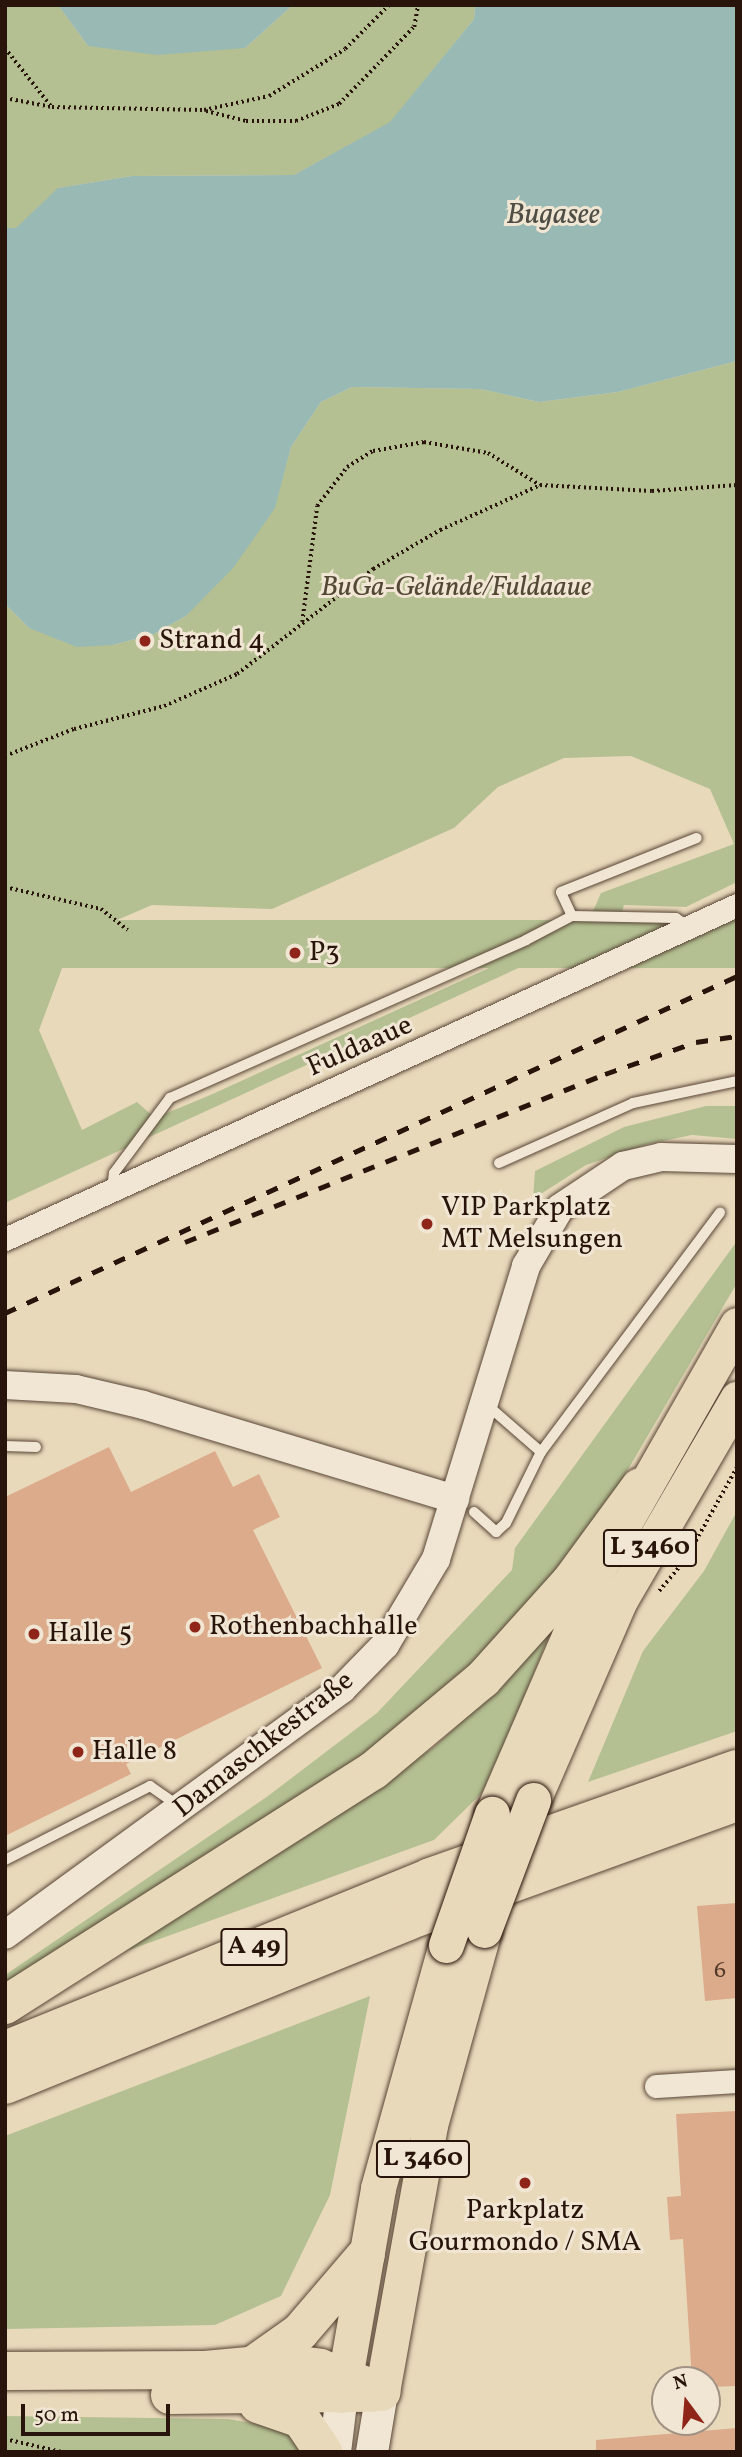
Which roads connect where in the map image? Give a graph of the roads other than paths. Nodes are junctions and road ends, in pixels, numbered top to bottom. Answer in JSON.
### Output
{"nodes":[{"id":1,"x":697,"y":838,"type":"dead end"},
{"id":2,"x":737,"y":905,"type":"edge"},
{"id":3,"x":572,"y":916,"type":"junction"},
{"id":4,"x":691,"y":929,"type":"junction"},
{"id":5,"x":737,"y":1082,"type":"edge"},
{"id":6,"x":661,"y":1157,"type":"junction"},
{"id":7,"x":737,"y":1159,"type":"edge"},
{"id":8,"x":499,"y":1163,"type":"dead end"},
{"id":9,"x":737,"y":1179,"type":"edge"},
{"id":10,"x":112,"y":1191,"type":"junction"},
{"id":11,"x":720,"y":1213,"type":"dead end"},
{"id":12,"x":5,"y":1239,"type":"edge"},
{"id":13,"x":737,"y":1325,"type":"edge"},
{"id":14,"x":5,"y":1385,"type":"edge"},
{"id":15,"x":737,"y":1399,"type":"edge"},
{"id":16,"x":484,"y":1402,"type":"junction"},
{"id":17,"x":5,"y":1446,"type":"edge"},
{"id":18,"x":36,"y":1447,"type":"dead end"},
{"id":19,"x":541,"y":1452,"type":"junction"},
{"id":20,"x":640,"y":1487,"type":"junction"},
{"id":21,"x":464,"y":1506,"type":"junction"},
{"id":22,"x":737,"y":1769,"type":"edge"},
{"id":23,"x":737,"y":1802,"type":"edge"},
{"id":24,"x":183,"y":1809,"type":"junction"},
{"id":25,"x":5,"y":1860,"type":"edge"},
{"id":26,"x":5,"y":1935,"type":"edge"},
{"id":27,"x":5,"y":2005,"type":"edge"},
{"id":28,"x":5,"y":2050,"type":"edge"},
{"id":29,"x":57,"y":2064,"type":"junction"},
{"id":30,"x":737,"y":2081,"type":"edge"},
{"id":31,"x":5,"y":2085,"type":"edge"},
{"id":32,"x":656,"y":2086,"type":"dead end"},
{"id":33,"x":5,"y":2092,"type":"edge"},
{"id":34,"x":366,"y":2255,"type":"junction"},
{"id":35,"x":255,"y":2364,"type":"junction"},
{"id":36,"x":5,"y":2371,"type":"edge"},
{"id":37,"x":343,"y":2386,"type":"junction"},
{"id":38,"x":5,"y":2392,"type":"edge"},
{"id":39,"x":382,"y":2392,"type":"junction"},
{"id":40,"x":232,"y":2395,"type":"junction"},
{"id":41,"x":323,"y":2452,"type":"edge"},
{"id":42,"x":335,"y":2452,"type":"edge"},
{"id":43,"x":372,"y":2452,"type":"edge"}],
"edges":[{"from":1,"to":3,"type":"lane"},
{"from":2,"to":4,"type":"street","name":"Fuldaaue"},
{"from":3,"to":4,"type":"lane"},
{"from":3,"to":10,"type":"lane"},
{"from":4,"to":10,"type":"street","name":"Fuldaaue"},
{"from":5,"to":8,"type":"lane"},
{"from":6,"to":7,"type":"street","name":"Damaschkestraße"},
{"from":6,"to":9,"type":"street","name":"Damaschkestraße"},
{"from":6,"to":16,"type":"street","name":"Damaschkestraße"},
{"from":10,"to":12,"type":"street","name":"Fuldaaue"},
{"from":11,"to":19,"type":"lane"},
{"from":13,"to":20,"type":"main road","number":"L 3460"},
{"from":14,"to":21,"type":"street"},
{"from":15,"to":39,"type":"main road","number":"L 3460","bridge":true},
{"from":16,"to":19,"type":"lane"},
{"from":16,"to":21,"type":"street","name":"Damaschkestraße"},
{"from":17,"to":18,"type":"lane"},
{"from":19,"to":21,"type":"lane"},
{"from":20,"to":27,"type":"highway"},
{"from":20,"to":34,"type":"main road","number":"L 3460","bridge":true},
{"from":21,"to":24,"type":"street","name":"Damaschkestraße"},
{"from":22,"to":28,"type":"highway","number":"A 49"},
{"from":23,"to":29,"type":"highway","number":"A 49"},
{"from":24,"to":25,"type":"lane"},
{"from":24,"to":26,"type":"street","name":"Damaschkestraße"},
{"from":29,"to":31,"type":"highway","number":"A 49"},
{"from":29,"to":33,"type":"highway"},
{"from":30,"to":32,"type":"street"},
{"from":34,"to":35,"type":"highway"},
{"from":34,"to":37,"type":"main road","number":"L 3460"},
{"from":35,"to":36,"type":"highway"},
{"from":35,"to":37,"type":"highway"},
{"from":37,"to":39,"type":"highway"},
{"from":37,"to":40,"type":"highway"},
{"from":37,"to":42,"type":"main road","number":"L 3460"},
{"from":38,"to":40,"type":"highway"},
{"from":39,"to":43,"type":"main road","number":"L 3460"},
{"from":40,"to":41,"type":"highway"}]}
